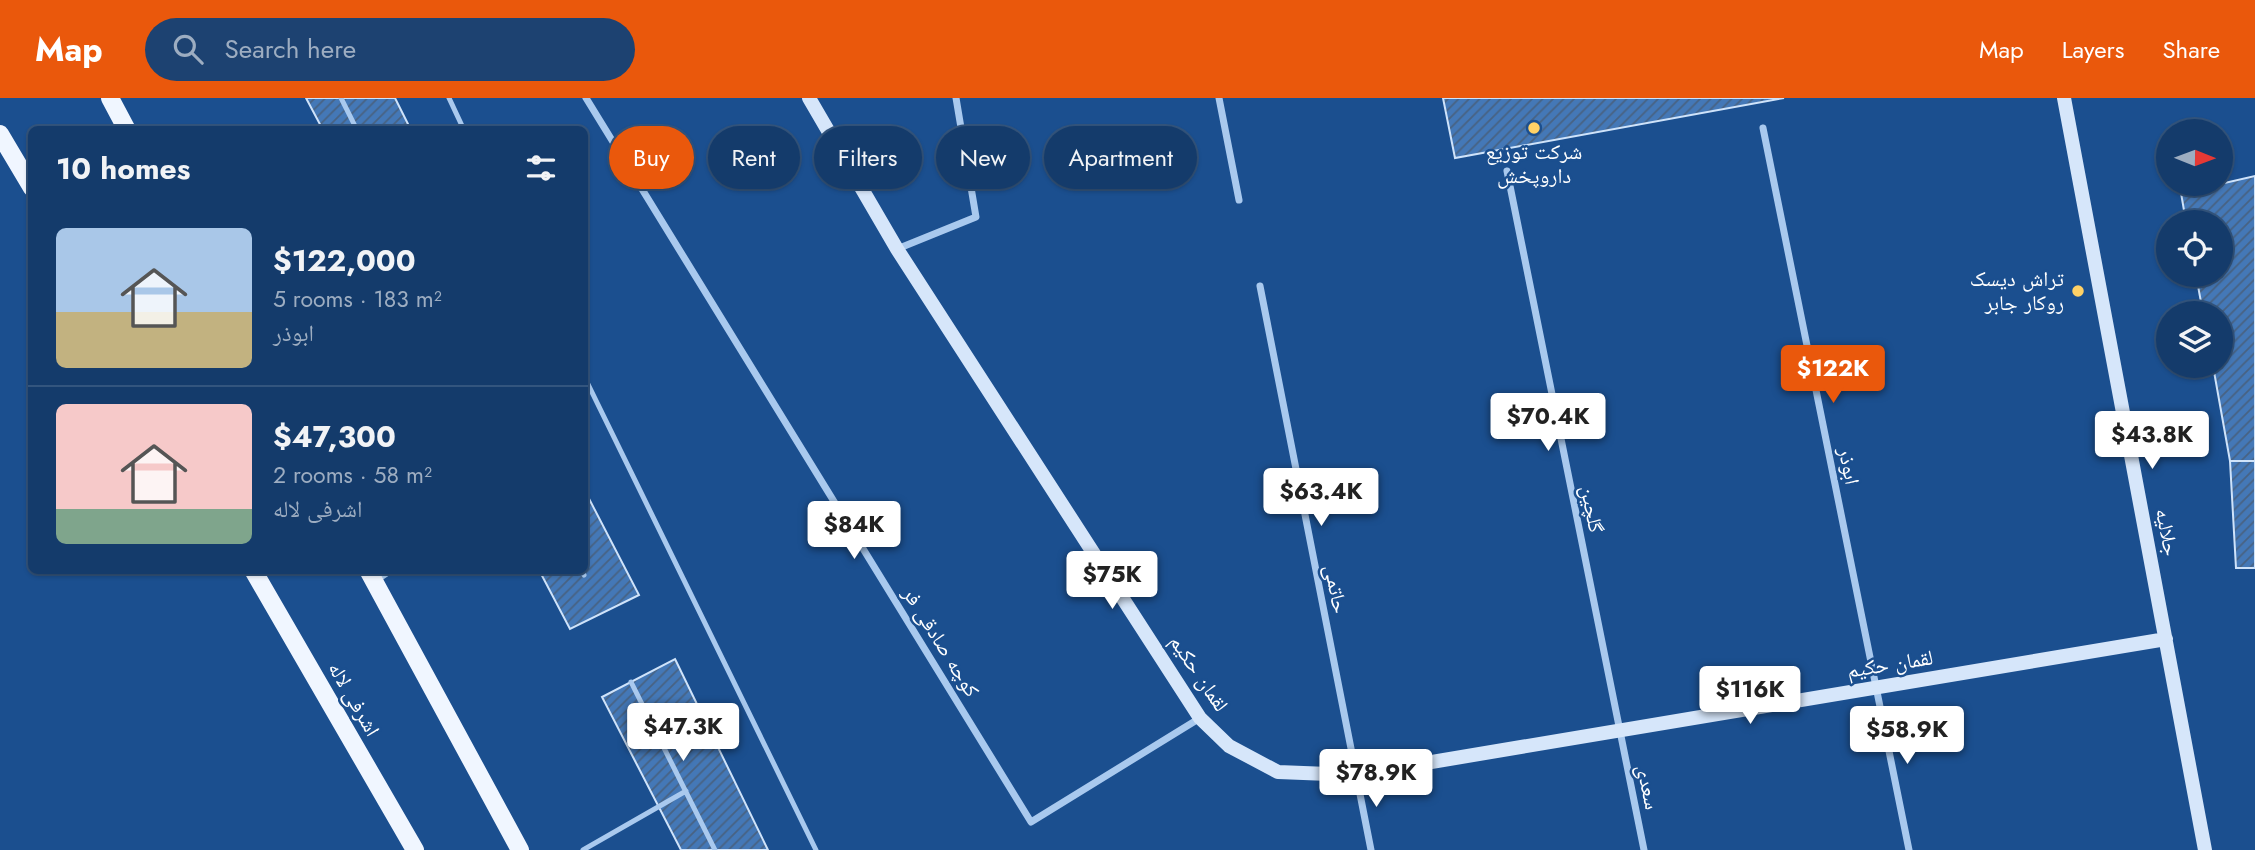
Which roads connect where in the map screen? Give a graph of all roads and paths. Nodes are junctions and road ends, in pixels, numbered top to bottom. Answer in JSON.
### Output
{"nodes":[{"id":1,"x":110,"y":98,"type":"edge"},
{"id":2,"x":341,"y":98,"type":"edge"},
{"id":3,"x":449,"y":98,"type":"edge"},
{"id":4,"x":586,"y":98,"type":"edge"},
{"id":5,"x":809,"y":98,"type":"edge"},
{"id":6,"x":956,"y":98,"type":"edge"},
{"id":7,"x":1219,"y":98,"type":"edge"},
{"id":8,"x":2064,"y":98,"type":"edge"},
{"id":9,"x":125,"y":126,"type":"edge"},
{"id":10,"x":355,"y":126,"type":"edge"},
{"id":11,"x":462,"y":126,"type":"edge"},
{"id":12,"x":1763,"y":128,"type":"dead end"},
{"id":13,"x":0,"y":134,"type":"edge"},
{"id":14,"x":1507,"y":171,"type":"dead end"},
{"id":15,"x":28,"y":181,"type":"edge"},
{"id":16,"x":1239,"y":200,"type":"dead end"},
{"id":17,"x":897,"y":249,"type":"junction"},
{"id":18,"x":1261,"y":286,"type":"dead end"},
{"id":19,"x":588,"y":384,"type":"edge"},
{"id":20,"x":255,"y":574,"type":"edge"},
{"id":21,"x":371,"y":576,"type":"edge"},
{"id":22,"x":2166,"y":639,"type":"junction"},
{"id":23,"x":631,"y":682,"type":"dead end"},
{"id":24,"x":1876,"y":687,"type":"junction"},
{"id":25,"x":1200,"y":718,"type":"junction"},
{"id":26,"x":1618,"y":731,"type":"junction"},
{"id":27,"x":1354,"y":775,"type":"junction"},
{"id":28,"x":685,"y":791,"type":"junction"},
{"id":29,"x":415,"y":850,"type":"edge"},
{"id":30,"x":520,"y":850,"type":"edge"},
{"id":31,"x":583,"y":850,"type":"edge"},
{"id":32,"x":715,"y":850,"type":"edge"},
{"id":33,"x":816,"y":850,"type":"edge"},
{"id":34,"x":1371,"y":850,"type":"edge"},
{"id":35,"x":1644,"y":850,"type":"edge"},
{"id":36,"x":1909,"y":850,"type":"edge"},
{"id":37,"x":2205,"y":850,"type":"edge"}],
"edges":[{"from":1,"to":9,"type":"main road"},
{"from":2,"to":10,"type":"lane"},
{"from":3,"to":11,"type":"lane"},
{"from":4,"to":25,"type":"street","name":"کوچه صادقی فر"},
{"from":5,"to":17,"type":"street","name":"لقمان حکیم"},
{"from":6,"to":17,"type":"street"},
{"from":7,"to":16,"type":"street"},
{"from":8,"to":22,"type":"street","name":"جلالیه"},
{"from":12,"to":24,"type":"street","name":"ابوذر"},
{"from":13,"to":15,"type":"main road"},
{"from":14,"to":26,"type":"street","name":"گلچین"},
{"from":17,"to":25,"type":"street","name":"لقمان حکیم"},
{"from":18,"to":27,"type":"street","name":"حاتمی"},
{"from":19,"to":33,"type":"lane"},
{"from":20,"to":29,"type":"main road","name":"اشرفی لاله"},
{"from":21,"to":30,"type":"main road"},
{"from":22,"to":24,"type":"street","name":"لقمان حکیم"},
{"from":22,"to":37,"type":"street","name":"جلالیه"},
{"from":23,"to":28,"type":"lane"},
{"from":24,"to":26,"type":"street","name":"لقمان حکیم"},
{"from":24,"to":36,"type":"street","name":"ابوذر"},
{"from":25,"to":27,"type":"street","name":"لقمان حکیم"},
{"from":26,"to":27,"type":"street","name":"لقمان حکیم"},
{"from":26,"to":35,"type":"street","name":"سعدی"},
{"from":27,"to":34,"type":"street","name":"حاتمی"},
{"from":28,"to":31,"type":"lane"},
{"from":28,"to":32,"type":"lane"}]}
